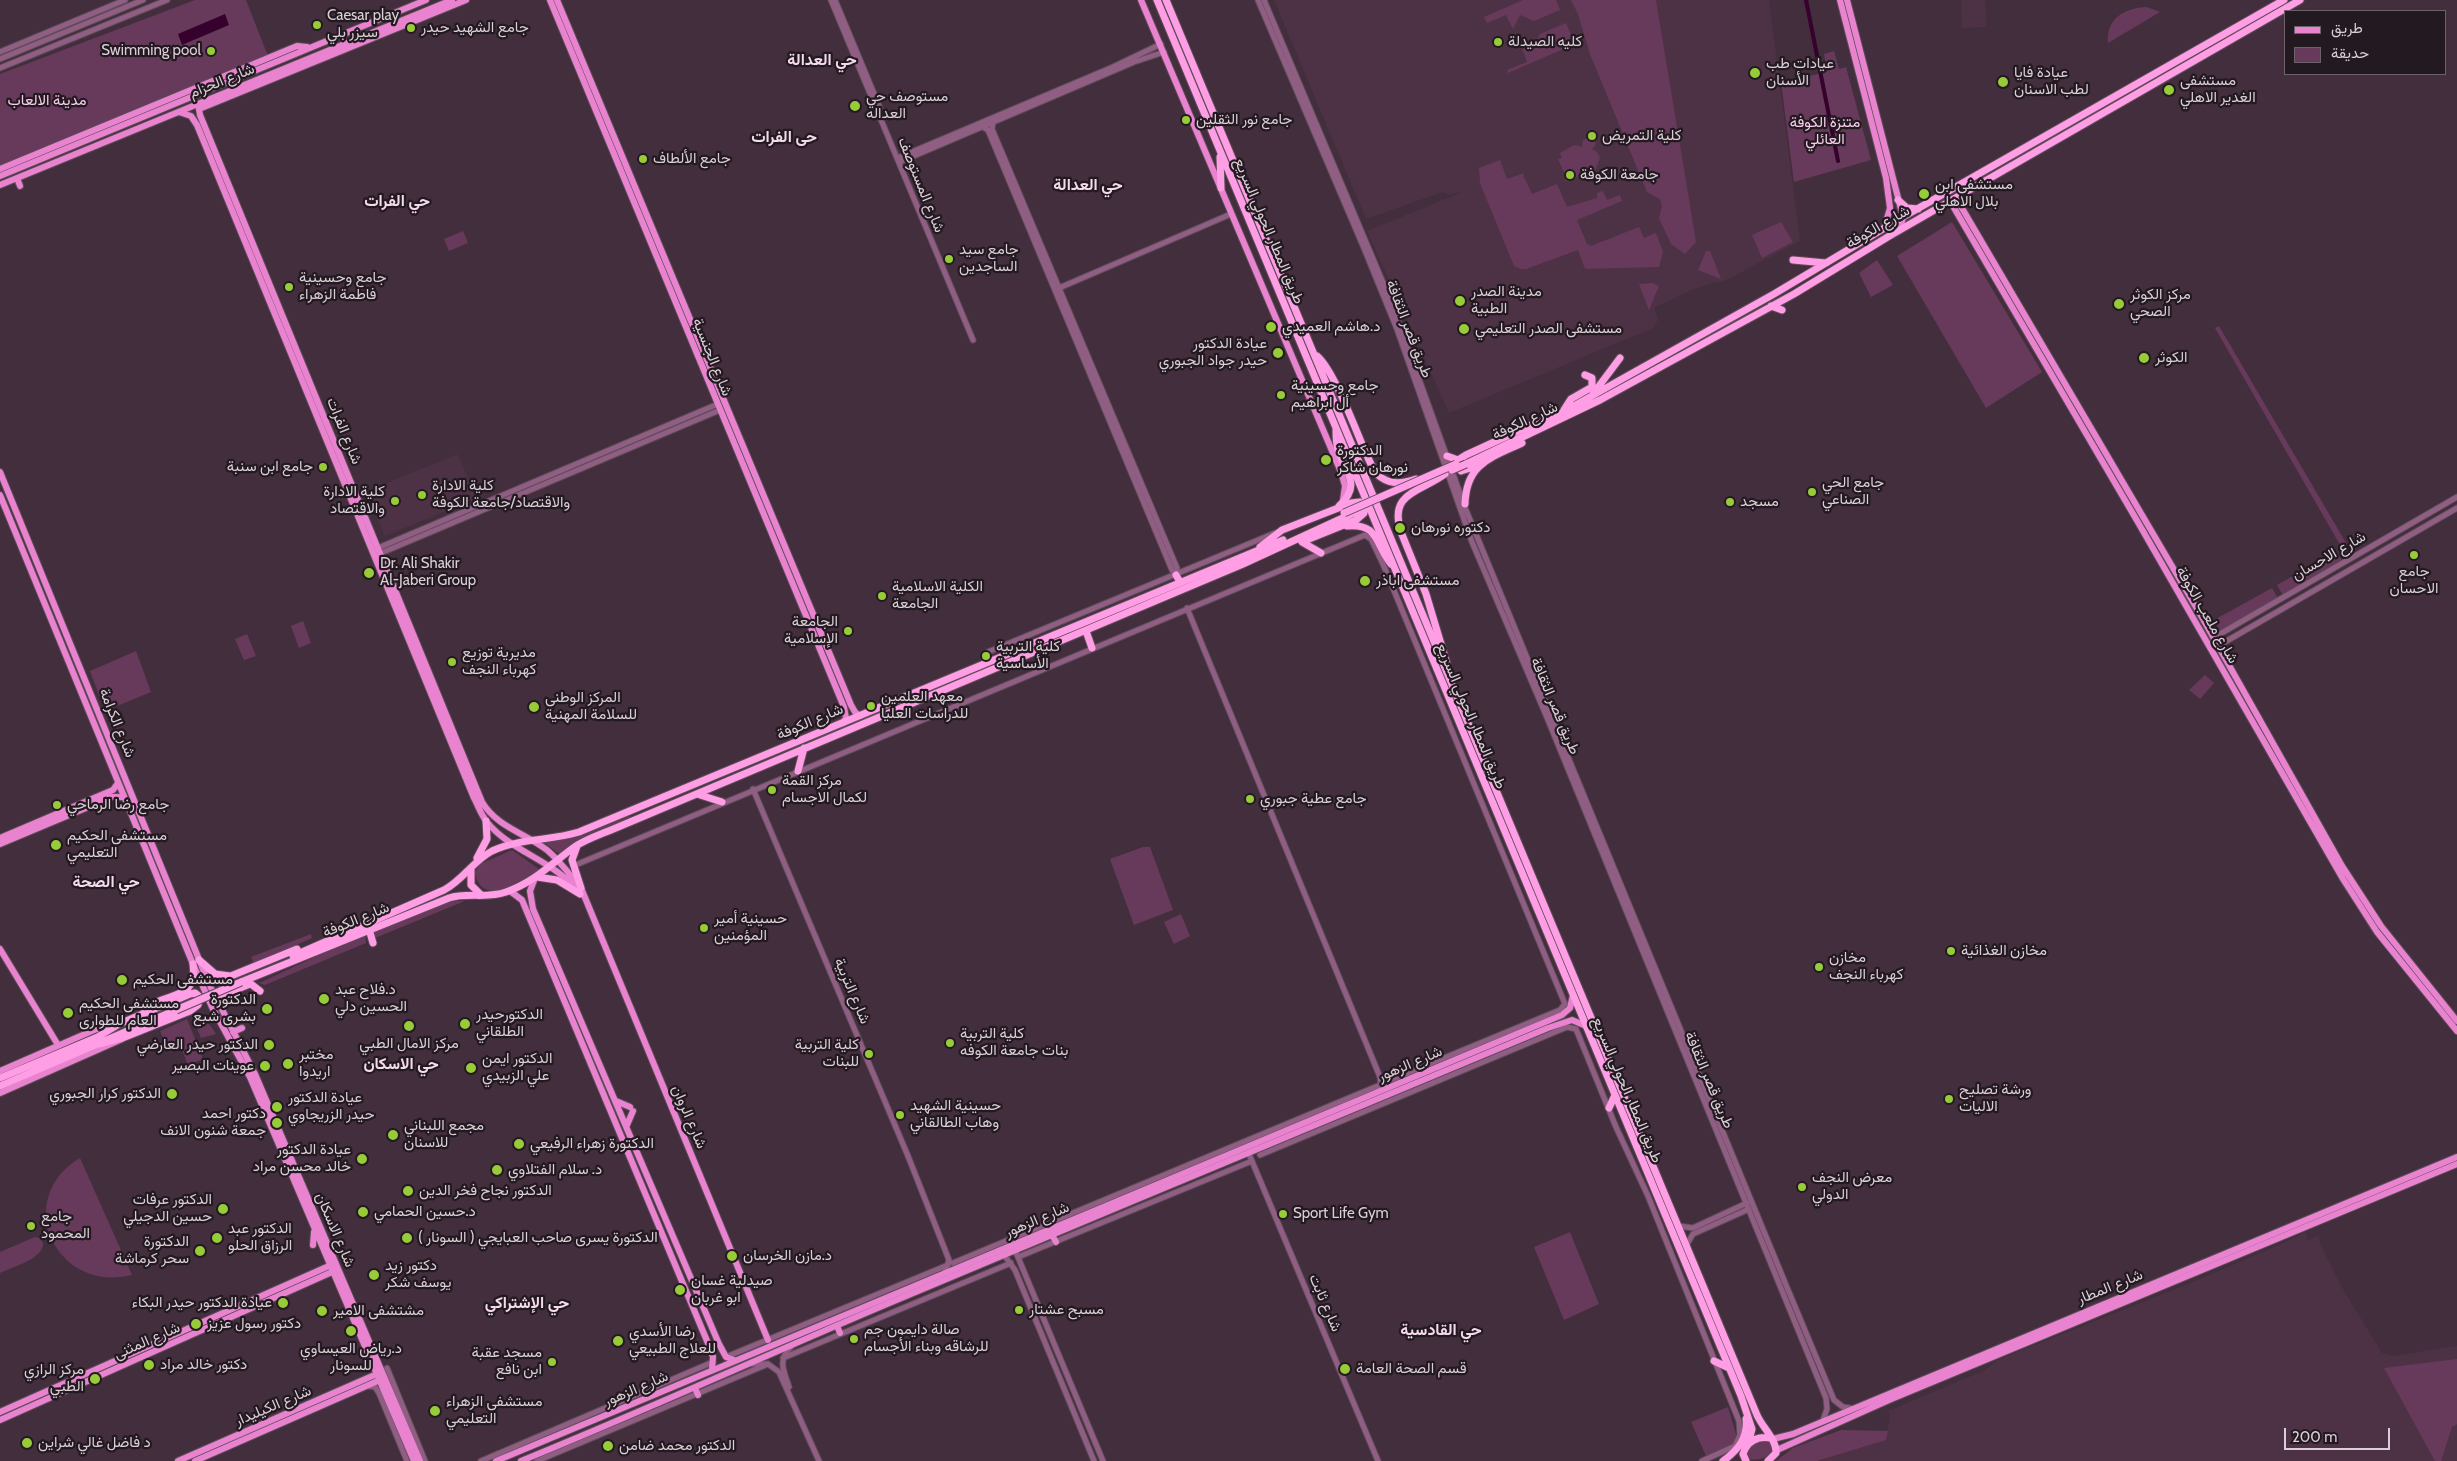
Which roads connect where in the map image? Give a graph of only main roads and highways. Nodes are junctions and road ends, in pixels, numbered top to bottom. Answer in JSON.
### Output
{"nodes":[{"id":1,"x":414,"y":0,"type":"edge"},
{"id":2,"x":426,"y":0,"type":"edge"},
{"id":3,"x":452,"y":0,"type":"edge"},
{"id":4,"x":466,"y":0,"type":"edge"},
{"id":5,"x":550,"y":0,"type":"edge"},
{"id":6,"x":557,"y":0,"type":"edge"},
{"id":7,"x":1141,"y":0,"type":"edge"},
{"id":8,"x":1157,"y":0,"type":"edge"},
{"id":9,"x":1166,"y":0,"type":"edge"},
{"id":10,"x":1840,"y":0,"type":"edge"},
{"id":11,"x":1847,"y":0,"type":"edge"},
{"id":12,"x":2284,"y":0,"type":"edge"},
{"id":13,"x":2300,"y":0,"type":"edge"},
{"id":14,"x":408,"y":8,"type":"junction"},
{"id":15,"x":1848,"y":16,"type":"junction"},
{"id":16,"x":410,"y":20,"type":"junction"},
{"id":17,"x":1178,"y":29,"type":"junction"},
{"id":18,"x":1170,"y":32,"type":"junction"},
{"id":19,"x":1183,"y":40,"type":"junction"},
{"id":20,"x":1175,"y":44,"type":"junction"},
{"id":21,"x":309,"y":48,"type":"junction"},
{"id":22,"x":2183,"y":58,"type":"junction"},
{"id":23,"x":2179,"y":69,"type":"junction"},
{"id":24,"x":2159,"y":71,"type":"junction"},
{"id":25,"x":283,"y":72,"type":"junction"},
{"id":26,"x":222,"y":84,"type":"junction"},
{"id":27,"x":2152,"y":84,"type":"junction"},
{"id":28,"x":209,"y":90,"type":"junction"},
{"id":29,"x":226,"y":93,"type":"junction"},
{"id":30,"x":213,"y":98,"type":"junction"},
{"id":31,"x":204,"y":102,"type":"junction"},
{"id":32,"x":200,"y":109,"type":"junction"},
{"id":33,"x":179,"y":112,"type":"junction"},
{"id":34,"x":135,"y":117,"type":"junction"},
{"id":35,"x":200,"y":124,"type":"junction"},
{"id":36,"x":86,"y":141,"type":"junction"},
{"id":37,"x":71,"y":147,"type":"junction"},
{"id":38,"x":1218,"y":147,"type":"junction"},
{"id":39,"x":88,"y":149,"type":"junction"},
{"id":40,"x":75,"y":154,"type":"junction"},
{"id":41,"x":625,"y":160,"type":"junction"},
{"id":42,"x":617,"y":162,"type":"junction"},
{"id":43,"x":628,"y":168,"type":"junction"},
{"id":44,"x":620,"y":171,"type":"junction"},
{"id":45,"x":1,"y":173,"type":"edge"},
{"id":46,"x":17,"y":178,"type":"junction"},
{"id":47,"x":0,"y":185,"type":"edge"},
{"id":48,"x":20,"y":186,"type":"dead end"},
{"id":49,"x":1220,"y":188,"type":"junction"},
{"id":50,"x":1896,"y":188,"type":"junction"},
{"id":51,"x":1888,"y":190,"type":"junction"},
{"id":52,"x":1898,"y":200,"type":"junction"},
{"id":53,"x":1953,"y":200,"type":"junction"},
{"id":54,"x":1933,"y":202,"type":"junction"},
{"id":55,"x":1939,"y":208,"type":"junction"},
{"id":56,"x":1918,"y":209,"type":"junction"},
{"id":57,"x":1903,"y":217,"type":"junction"},
{"id":58,"x":1884,"y":229,"type":"junction"},
{"id":59,"x":1891,"y":235,"type":"junction"},
{"id":60,"x":1882,"y":241,"type":"junction"},
{"id":61,"x":1887,"y":248,"type":"dead end"},
{"id":62,"x":1793,"y":260,"type":"dead end"},
{"id":63,"x":1827,"y":264,"type":"junction"},
{"id":64,"x":1789,"y":285,"type":"junction"},
{"id":65,"x":1804,"y":288,"type":"junction"},
{"id":66,"x":1774,"y":294,"type":"junction"},
{"id":67,"x":1794,"y":294,"type":"junction"},
{"id":68,"x":1804,"y":298,"type":"dead end"},
{"id":69,"x":1778,"y":302,"type":"junction"},
{"id":70,"x":1770,"y":306,"type":"junction"},
{"id":71,"x":1782,"y":310,"type":"dead end"},
{"id":72,"x":282,"y":312,"type":"junction"},
{"id":73,"x":274,"y":315,"type":"junction"},
{"id":74,"x":288,"y":326,"type":"junction"},
{"id":75,"x":280,"y":329,"type":"junction"},
{"id":76,"x":1314,"y":353,"type":"junction"},
{"id":77,"x":1620,"y":358,"type":"dead end"},
{"id":78,"x":1586,"y":375,"type":"dead end"},
{"id":79,"x":711,"y":378,"type":"junction"},
{"id":80,"x":1592,"y":396,"type":"junction"},
{"id":81,"x":1562,"y":412,"type":"junction"},
{"id":82,"x":1557,"y":418,"type":"junction"},
{"id":83,"x":1336,"y":424,"type":"junction"},
{"id":84,"x":1490,"y":450,"type":"junction"},
{"id":85,"x":1447,"y":456,"type":"road end"},
{"id":86,"x":1457,"y":462,"type":"junction"},
{"id":87,"x":1480,"y":464,"type":"junction"},
{"id":88,"x":0,"y":472,"type":"edge"},
{"id":89,"x":1445,"y":472,"type":"junction"},
{"id":90,"x":0,"y":494,"type":"edge"},
{"id":91,"x":12,"y":502,"type":"junction"},
{"id":92,"x":1342,"y":503,"type":"junction"},
{"id":93,"x":1465,"y":504,"type":"road end"},
{"id":94,"x":4,"y":505,"type":"junction"},
{"id":95,"x":1335,"y":509,"type":"junction"},
{"id":96,"x":1345,"y":515,"type":"junction"},
{"id":97,"x":1340,"y":527,"type":"junction"},
{"id":98,"x":2147,"y":530,"type":"junction"},
{"id":99,"x":1302,"y":542,"type":"junction"},
{"id":100,"x":1253,"y":552,"type":"junction"},
{"id":101,"x":1321,"y":552,"type":"road end"},
{"id":102,"x":1252,"y":560,"type":"junction"},
{"id":103,"x":1397,"y":571,"type":"junction"},
{"id":104,"x":1176,"y":575,"type":"road end"},
{"id":105,"x":1180,"y":582,"type":"junction"},
{"id":106,"x":1086,"y":630,"type":"junction"},
{"id":107,"x":1092,"y":648,"type":"road end"},
{"id":108,"x":832,"y":659,"type":"junction"},
{"id":109,"x":825,"y":662,"type":"junction"},
{"id":110,"x":84,"y":676,"type":"junction"},
{"id":111,"x":1448,"y":676,"type":"junction"},
{"id":112,"x":76,"y":680,"type":"junction"},
{"id":113,"x":430,"y":682,"type":"junction"},
{"id":114,"x":436,"y":695,"type":"junction"},
{"id":115,"x":848,"y":706,"type":"junction"},
{"id":116,"x":861,"y":716,"type":"junction"},
{"id":117,"x":843,"y":723,"type":"junction"},
{"id":118,"x":868,"y":723,"type":"junction"},
{"id":119,"x":1475,"y":736,"type":"junction"},
{"id":120,"x":1466,"y":740,"type":"junction"},
{"id":121,"x":804,"y":748,"type":"junction"},
{"id":122,"x":1482,"y":753,"type":"junction"},
{"id":123,"x":1473,"y":757,"type":"junction"},
{"id":124,"x":798,"y":771,"type":"road end"},
{"id":125,"x":2286,"y":773,"type":"junction"},
{"id":126,"x":118,"y":782,"type":"junction"},
{"id":127,"x":697,"y":794,"type":"junction"},
{"id":128,"x":124,"y":797,"type":"junction"},
{"id":129,"x":722,"y":802,"type":"road end"},
{"id":130,"x":486,"y":821,"type":"junction"},
{"id":131,"x":27,"y":829,"type":"junction"},
{"id":132,"x":514,"y":831,"type":"junction"},
{"id":133,"x":0,"y":838,"type":"edge"},
{"id":134,"x":532,"y":840,"type":"junction"},
{"id":135,"x":510,"y":842,"type":"junction"},
{"id":136,"x":0,"y":844,"type":"edge"},
{"id":137,"x":577,"y":846,"type":"junction"},
{"id":138,"x":559,"y":861,"type":"junction"},
{"id":139,"x":472,"y":867,"type":"junction"},
{"id":140,"x":550,"y":868,"type":"junction"},
{"id":141,"x":536,"y":878,"type":"junction"},
{"id":142,"x":510,"y":891,"type":"junction"},
{"id":143,"x":580,"y":891,"type":"junction"},
{"id":144,"x":172,"y":894,"type":"junction"},
{"id":145,"x":165,"y":896,"type":"junction"},
{"id":146,"x":483,"y":896,"type":"junction"},
{"id":147,"x":178,"y":909,"type":"junction"},
{"id":148,"x":172,"y":912,"type":"junction"},
{"id":149,"x":369,"y":929,"type":"junction"},
{"id":150,"x":339,"y":939,"type":"junction"},
{"id":151,"x":373,"y":943,"type":"dead end"},
{"id":152,"x":0,"y":949,"type":"edge"},
{"id":153,"x":0,"y":958,"type":"edge"},
{"id":154,"x":196,"y":962,"type":"junction"},
{"id":155,"x":238,"y":979,"type":"junction"},
{"id":156,"x":251,"y":984,"type":"junction"},
{"id":157,"x":206,"y":986,"type":"joint"},
{"id":158,"x":260,"y":990,"type":"dead end"},
{"id":159,"x":1572,"y":991,"type":"junction"},
{"id":160,"x":226,"y":994,"type":"junction"},
{"id":161,"x":212,"y":999,"type":"junction"},
{"id":162,"x":569,"y":1003,"type":"junction"},
{"id":163,"x":215,"y":1013,"type":"junction"},
{"id":164,"x":141,"y":1014,"type":"junction"},
{"id":165,"x":208,"y":1016,"type":"dead end"},
{"id":166,"x":2457,"y":1021,"type":"edge"},
{"id":167,"x":119,"y":1024,"type":"junction"},
{"id":168,"x":1586,"y":1026,"type":"junction"},
{"id":169,"x":242,"y":1028,"type":"dead end"},
{"id":170,"x":2456,"y":1029,"type":"edge"},
{"id":171,"x":233,"y":1032,"type":"junction"},
{"id":172,"x":1515,"y":1034,"type":"junction"},
{"id":173,"x":125,"y":1037,"type":"junction"},
{"id":174,"x":97,"y":1041,"type":"junction"},
{"id":175,"x":1499,"y":1041,"type":"junction"},
{"id":176,"x":1518,"y":1041,"type":"junction"},
{"id":177,"x":56,"y":1046,"type":"junction"},
{"id":178,"x":1502,"y":1048,"type":"junction"},
{"id":179,"x":246,"y":1063,"type":"junction"},
{"id":180,"x":0,"y":1071,"type":"edge"},
{"id":181,"x":28,"y":1074,"type":"junction"},
{"id":182,"x":252,"y":1076,"type":"junction"},
{"id":183,"x":0,"y":1078,"type":"edge"},
{"id":184,"x":21,"y":1084,"type":"junction"},
{"id":185,"x":0,"y":1086,"type":"edge"},
{"id":186,"x":0,"y":1093,"type":"edge"},
{"id":187,"x":1615,"y":1095,"type":"junction"},
{"id":188,"x":615,"y":1100,"type":"junction"},
{"id":189,"x":1609,"y":1108,"type":"road end"},
{"id":190,"x":1330,"y":1111,"type":"junction"},
{"id":191,"x":1313,"y":1118,"type":"junction"},
{"id":192,"x":1334,"y":1118,"type":"junction"},
{"id":193,"x":1317,"y":1126,"type":"junction"},
{"id":194,"x":628,"y":1129,"type":"junction"},
{"id":195,"x":636,"y":1147,"type":"junction"},
{"id":196,"x":628,"y":1150,"type":"junction"},
{"id":197,"x":2457,"y":1157,"type":"edge"},
{"id":198,"x":292,"y":1161,"type":"junction"},
{"id":199,"x":2457,"y":1164,"type":"edge"},
{"id":200,"x":301,"y":1166,"type":"dead end"},
{"id":201,"x":2430,"y":1172,"type":"junction"},
{"id":202,"x":2421,"y":1175,"type":"junction"},
{"id":203,"x":292,"y":1193,"type":"dead end"},
{"id":204,"x":302,"y":1199,"type":"junction"},
{"id":205,"x":1116,"y":1204,"type":"junction"},
{"id":206,"x":1670,"y":1204,"type":"junction"},
{"id":207,"x":1661,"y":1206,"type":"junction"},
{"id":208,"x":1668,"y":1224,"type":"junction"},
{"id":209,"x":1678,"y":1224,"type":"junction"},
{"id":210,"x":1050,"y":1229,"type":"junction"},
{"id":211,"x":314,"y":1230,"type":"junction"},
{"id":212,"x":1056,"y":1242,"type":"road end"},
{"id":213,"x":312,"y":1245,"type":"dead end"},
{"id":214,"x":331,"y":1269,"type":"junction"},
{"id":215,"x":895,"y":1297,"type":"junction"},
{"id":216,"x":884,"y":1301,"type":"junction"},
{"id":217,"x":836,"y":1326,"type":"junction"},
{"id":218,"x":713,"y":1330,"type":"junction"},
{"id":219,"x":840,"y":1333,"type":"road end"},
{"id":220,"x":704,"y":1334,"type":"junction"},
{"id":221,"x":768,"y":1340,"type":"road end"},
{"id":222,"x":734,"y":1360,"type":"junction"},
{"id":223,"x":1714,"y":1361,"type":"road end"},
{"id":224,"x":713,"y":1366,"type":"junction"},
{"id":225,"x":1952,"y":1366,"type":"junction"},
{"id":226,"x":110,"y":1368,"type":"junction"},
{"id":227,"x":1729,"y":1368,"type":"junction"},
{"id":228,"x":1938,"y":1372,"type":"junction"},
{"id":229,"x":382,"y":1373,"type":"junction"},
{"id":230,"x":1955,"y":1374,"type":"junction"},
{"id":231,"x":1942,"y":1379,"type":"junction"},
{"id":232,"x":366,"y":1383,"type":"junction"},
{"id":233,"x":694,"y":1388,"type":"junction"},
{"id":234,"x":698,"y":1395,"type":"road end"},
{"id":235,"x":1742,"y":1396,"type":"junction"},
{"id":236,"x":641,"y":1400,"type":"junction"},
{"id":237,"x":623,"y":1408,"type":"junction"},
{"id":238,"x":645,"y":1410,"type":"junction"},
{"id":239,"x":0,"y":1412,"type":"edge"},
{"id":240,"x":628,"y":1418,"type":"junction"},
{"id":241,"x":0,"y":1420,"type":"edge"},
{"id":242,"x":1772,"y":1439,"type":"junction"},
{"id":243,"x":1748,"y":1444,"type":"junction"},
{"id":244,"x":1776,"y":1450,"type":"junction"},
{"id":245,"x":1744,"y":1451,"type":"junction"},
{"id":246,"x":526,"y":1460,"type":"edge"},
{"id":247,"x":1770,"y":1460,"type":"edge"},
{"id":248,"x":178,"y":1461,"type":"edge"},
{"id":249,"x":195,"y":1461,"type":"edge"},
{"id":250,"x":414,"y":1461,"type":"edge"},
{"id":251,"x":420,"y":1461,"type":"edge"},
{"id":252,"x":496,"y":1461,"type":"edge"},
{"id":253,"x":1724,"y":1461,"type":"edge"},
{"id":254,"x":1746,"y":1461,"type":"edge"}],
"edges":[{"from":1,"to":14,"type":"main road"},
{"from":2,"to":14,"type":"main road","name":"شارع الحزام"},
{"from":3,"to":16,"type":"main road"},
{"from":4,"to":16,"type":"main road"},
{"from":5,"to":42,"type":"main road","name":"شارع الجنسية"},
{"from":6,"to":41,"type":"main road","name":"شارع الجنسية"},
{"from":7,"to":49,"type":"main road"},
{"from":8,"to":18,"type":"highway","name":"طريق المطار الحولي السريع"},
{"from":9,"to":17,"type":"highway","name":"طريق المطار الحولي السريع"},
{"from":10,"to":15,"type":"main road"},
{"from":11,"to":15,"type":"main road"},
{"from":12,"to":22,"type":"highway","name":"شارع الكوفة"},
{"from":13,"to":23,"type":"highway","name":"شارع الكوفة"},
{"from":14,"to":21,"type":"main road","name":"شارع الحزام"},
{"from":15,"to":50,"type":"main road"},
{"from":15,"to":51,"type":"main road"},
{"from":16,"to":25,"type":"main road"},
{"from":17,"to":18,"type":"highway"},
{"from":17,"to":19,"type":"highway","name":"طريق المطار الحولي السريع"},
{"from":18,"to":20,"type":"highway","name":"طريق المطار الحولي السريع"},
{"from":19,"to":20,"type":"highway"},
{"from":19,"to":76,"type":"highway","name":"طريق المطار الحولي السريع"},
{"from":20,"to":38,"type":"highway","name":"طريق المطار الحولي السريع"},
{"from":21,"to":26,"type":"main road","name":"شارع الحزام"},
{"from":21,"to":34,"type":"main road"},
{"from":22,"to":23,"type":"highway"},
{"from":22,"to":24,"type":"highway","name":"شارع الكوفة"},
{"from":23,"to":27,"type":"highway","name":"شارع الكوفة"},
{"from":24,"to":27,"type":"highway"},
{"from":24,"to":54,"type":"highway","name":"شارع الكوفة"},
{"from":25,"to":29,"type":"main road","name":"شارع الحزام"},
{"from":25,"to":32,"type":"main road"},
{"from":26,"to":28,"type":"main road","name":"شارع الحزام"},
{"from":26,"to":29,"type":"main road"},
{"from":27,"to":53,"type":"highway","name":"شارع الكوفة"},
{"from":28,"to":30,"type":"main road"},
{"from":28,"to":34,"type":"main road","name":"شارع الحزام"},
{"from":29,"to":30,"type":"main road","name":"شارع الحزام"},
{"from":30,"to":31,"type":"main road","name":"شارع الحزام"},
{"from":31,"to":32,"type":"main road"},
{"from":31,"to":33,"type":"main road","name":"شارع الحزام"},
{"from":32,"to":35,"type":"main road"},
{"from":33,"to":35,"type":"main road"},
{"from":33,"to":39,"type":"main road","name":"شارع الحزام"},
{"from":34,"to":36,"type":"main road","name":"شارع الحزام"},
{"from":34,"to":45,"type":"main road"},
{"from":35,"to":72,"type":"main road","name":"شارع الفرات"},
{"from":35,"to":73,"type":"main road","name":"شارع الفرات"},
{"from":36,"to":37,"type":"main road","name":"شارع الحزام"},
{"from":36,"to":39,"type":"main road"},
{"from":37,"to":40,"type":"main road"},
{"from":37,"to":45,"type":"main road","name":"شارع الحزام"},
{"from":38,"to":49,"type":"highway"},
{"from":38,"to":83,"type":"highway","name":"طريق المطار الحولي السريع"},
{"from":39,"to":40,"type":"main road","name":"شارع الحزام"},
{"from":40,"to":46,"type":"main road","name":"شارع الحزام"},
{"from":41,"to":42,"type":"main road"},
{"from":41,"to":43,"type":"main road","name":"شارع الجنسية"},
{"from":42,"to":44,"type":"main road","name":"شارع الجنسية"},
{"from":43,"to":44,"type":"main road"},
{"from":43,"to":79,"type":"main road","name":"شارع الجنسية"},
{"from":44,"to":79,"type":"main road","name":"شارع الجنسية"},
{"from":46,"to":47,"type":"main road","name":"شارع الحزام"},
{"from":46,"to":48,"type":"main road"},
{"from":49,"to":92,"type":"main road"},
{"from":50,"to":51,"type":"main road"},
{"from":50,"to":52,"type":"main road"},
{"from":51,"to":58,"type":"main road"},
{"from":52,"to":56,"type":"highway"},
{"from":52,"to":57,"type":"main road"},
{"from":53,"to":55,"type":"highway","name":"شارع الكوفة"},
{"from":53,"to":98,"type":"main road","name":"شارع ملعب الكوفة"},
{"from":54,"to":55,"type":"highway"},
{"from":54,"to":56,"type":"highway","name":"شارع الكوفة"},
{"from":55,"to":59,"type":"highway","name":"شارع الكوفة"},
{"from":56,"to":57,"type":"highway","name":"شارع الكوفة"},
{"from":57,"to":58,"type":"highway","name":"شارع الكوفة"},
{"from":57,"to":59,"type":"main road"},
{"from":58,"to":63,"type":"highway","name":"شارع الكوفة"},
{"from":59,"to":60,"type":"highway","name":"شارع الكوفة"},
{"from":60,"to":61,"type":"highway"},
{"from":60,"to":65,"type":"highway","name":"شارع الكوفة"},
{"from":62,"to":63,"type":"highway"},
{"from":63,"to":64,"type":"highway","name":"شارع الكوفة"},
{"from":64,"to":66,"type":"highway","name":"شارع الكوفة"},
{"from":64,"to":67,"type":"highway"},
{"from":65,"to":67,"type":"highway","name":"شارع الكوفة"},
{"from":65,"to":68,"type":"highway"},
{"from":66,"to":69,"type":"highway"},
{"from":66,"to":80,"type":"highway","name":"شارع الكوفة"},
{"from":67,"to":69,"type":"highway","name":"شارع الكوفة"},
{"from":69,"to":70,"type":"highway","name":"شارع الكوفة"},
{"from":70,"to":71,"type":"highway"},
{"from":70,"to":82,"type":"highway","name":"شارع الكوفة"},
{"from":72,"to":73,"type":"main road"},
{"from":72,"to":74,"type":"main road","name":"شارع الفرات"},
{"from":73,"to":75,"type":"main road","name":"شارع الفرات"},
{"from":74,"to":75,"type":"main road"},
{"from":74,"to":113,"type":"main road","name":"شارع الفرات"},
{"from":75,"to":113,"type":"main road","name":"شارع الفرات"},
{"from":76,"to":89,"type":"highway","bridge":true},
{"from":76,"to":111,"type":"highway","name":"طريق المطار الحولي السريع"},
{"from":77,"to":80,"type":"highway"},
{"from":78,"to":81,"type":"highway"},
{"from":79,"to":108,"type":"main road","name":"شارع الجنسية"},
{"from":79,"to":109,"type":"main road","name":"شارع الجنسية"},
{"from":80,"to":81,"type":"highway","name":"شارع الكوفة"},
{"from":81,"to":82,"type":"highway","name":"شارع الكوفة"},
{"from":82,"to":84,"type":"highway","name":"شارع الكوفة"},
{"from":82,"to":86,"type":"highway"},
{"from":82,"to":87,"type":"highway"},
{"from":83,"to":92,"type":"highway"},
{"from":83,"to":103,"type":"highway","name":"طريق المطار الحولي السريع"},
{"from":84,"to":86,"type":"highway"},
{"from":84,"to":89,"type":"highway","bridge":true},
{"from":85,"to":86,"type":"highway"},
{"from":86,"to":87,"type":"highway"},
{"from":86,"to":89,"type":"highway","bridge":true},
{"from":87,"to":93,"type":"highway"},
{"from":88,"to":91,"type":"main road","name":"شارع الكرامة"},
{"from":89,"to":96,"type":"highway","bridge":true},
{"from":89,"to":96,"type":"highway","bridge":true},
{"from":89,"to":111,"type":"highway"},
{"from":90,"to":94,"type":"main road","name":"شارع الكرامة"},
{"from":91,"to":94,"type":"main road"},
{"from":91,"to":110,"type":"main road","name":"شارع الكرامة"},
{"from":92,"to":95,"type":"highway"},
{"from":94,"to":112,"type":"main road","name":"شارع الكرامة"},
{"from":95,"to":97,"type":"highway"},
{"from":95,"to":100,"type":"highway"},
{"from":96,"to":100,"type":"highway","name":"شارع الكوفة"},
{"from":96,"to":102,"type":"highway","name":"شارع الكوفة"},
{"from":97,"to":99,"type":"highway"},
{"from":97,"to":103,"type":"highway"},
{"from":98,"to":125,"type":"main road","name":"شارع ملعب الكوفة"},
{"from":98,"to":125,"type":"main road","name":"شارع ملعب الكوفة"},
{"from":99,"to":101,"type":"highway"},
{"from":99,"to":102,"type":"highway"},
{"from":100,"to":105,"type":"highway","name":"شارع الكوفة"},
{"from":102,"to":106,"type":"highway","name":"شارع الكوفة"},
{"from":103,"to":120,"type":"highway","name":"طريق المطار الحولي السريع"},
{"from":104,"to":105,"type":"highway"},
{"from":105,"to":116,"type":"highway","name":"شارع الكوفة"},
{"from":106,"to":107,"type":"highway"},
{"from":106,"to":118,"type":"highway","name":"شارع الكوفة"},
{"from":108,"to":109,"type":"main road"},
{"from":108,"to":115,"type":"main road","name":"شارع الجنسية"},
{"from":109,"to":115,"type":"main road","name":"شارع الجنسية"},
{"from":110,"to":112,"type":"main road"},
{"from":110,"to":144,"type":"main road","name":"شارع الكرامة"},
{"from":111,"to":119,"type":"highway","name":"طريق المطار الحولي السريع"},
{"from":112,"to":126,"type":"main road","name":"شارع الكرامة"},
{"from":113,"to":114,"type":"main road","name":"شارع الفرات"},
{"from":114,"to":130,"type":"main road","name":"شارع الفرات"},
{"from":114,"to":132,"type":"main road","name":"شارع الفرات"},
{"from":115,"to":116,"type":"main road","name":"شارع الجنسية"},
{"from":115,"to":117,"type":"main road","name":"شارع الجنسية"},
{"from":116,"to":117,"type":"highway","name":"شارع الكوفة"},
{"from":116,"to":118,"type":"highway"},
{"from":117,"to":134,"type":"highway","name":"شارع الكوفة"},
{"from":118,"to":121,"type":"highway","name":"شارع الكوفة"},
{"from":119,"to":120,"type":"highway"},
{"from":119,"to":122,"type":"highway","name":"طريق المطار الحولي السريع"},
{"from":120,"to":123,"type":"highway","name":"طريق المطار الحولي السريع"},
{"from":121,"to":124,"type":"highway"},
{"from":121,"to":127,"type":"highway","name":"شارع الكوفة"},
{"from":122,"to":123,"type":"highway"},
{"from":122,"to":206,"type":"highway","name":"طريق المطار الحولي السريع"},
{"from":123,"to":159,"type":"highway","name":"طريق المطار الحولي السريع"},
{"from":125,"to":166,"type":"main road","name":"شارع ملعب الكوفة"},
{"from":125,"to":170,"type":"main road","name":"شارع ملعب الكوفة"},
{"from":126,"to":128,"type":"main road","name":"شارع الكرامة"},
{"from":126,"to":131,"type":"main road"},
{"from":127,"to":129,"type":"highway"},
{"from":127,"to":137,"type":"highway","name":"شارع الكوفة"},
{"from":128,"to":131,"type":"main road"},
{"from":128,"to":145,"type":"main road","name":"شارع الكرامة"},
{"from":130,"to":135,"type":"main road","name":"شارع الفرات"},
{"from":130,"to":139,"type":"highway"},
{"from":131,"to":133,"type":"main road"},
{"from":131,"to":136,"type":"main road"},
{"from":132,"to":134,"type":"main road","name":"شارع الفرات"},
{"from":132,"to":135,"type":"main road"},
{"from":134,"to":135,"type":"highway","name":"شارع الكوفة"},
{"from":134,"to":138,"type":"main road","name":"شارع الفرات"},
{"from":135,"to":139,"type":"highway","name":"شارع الكوفة"},
{"from":135,"to":140,"type":"main road","name":"شارع الفرات"},
{"from":137,"to":138,"type":"highway","name":"شارع الكوفة"},
{"from":137,"to":143,"type":"highway"},
{"from":138,"to":140,"type":"highway","name":"شارع الكوفة"},
{"from":138,"to":143,"type":"main road","name":"شارع الروان"},
{"from":139,"to":146,"type":"highway"},
{"from":139,"to":150,"type":"highway","name":"شارع الكوفة"},
{"from":140,"to":141,"type":"highway","name":"شارع الكوفة"},
{"from":140,"to":143,"type":"main road","name":"شارع الروان"},
{"from":141,"to":142,"type":"highway","name":"شارع الكوفة"},
{"from":141,"to":143,"type":"highway"},
{"from":141,"to":162,"type":"main road"},
{"from":142,"to":146,"type":"highway","name":"شارع الكوفة"},
{"from":142,"to":162,"type":"main road"},
{"from":143,"to":221,"type":"main road","name":"شارع الروان"},
{"from":144,"to":145,"type":"main road"},
{"from":144,"to":147,"type":"main road","name":"شارع الكرامة"},
{"from":145,"to":148,"type":"main road","name":"شارع الكرامة"},
{"from":146,"to":149,"type":"highway","name":"شارع الكوفة"},
{"from":147,"to":148,"type":"main road"},
{"from":147,"to":154,"type":"main road","name":"شارع الكرامة"},
{"from":148,"to":154,"type":"main road","name":"شارع الكرامة"},
{"from":149,"to":150,"type":"highway","name":"شارع الكوفة"},
{"from":149,"to":151,"type":"highway"},
{"from":150,"to":155,"type":"highway","name":"شارع الكوفة"},
{"from":150,"to":156,"type":"highway"},
{"from":152,"to":177,"type":"main road"},
{"from":153,"to":177,"type":"main road"},
{"from":154,"to":155,"type":"highway"},
{"from":154,"to":157,"type":"main road","name":"شارع الكرامة"},
{"from":154,"to":164,"type":"highway"},
{"from":155,"to":160,"type":"highway"},
{"from":155,"to":174,"type":"highway","name":"شارع الكوفة","bridge":true},
{"from":156,"to":158,"type":"highway"},
{"from":156,"to":160,"type":"highway"},
{"from":157,"to":161,"type":"main road","name":"شارع الاسكان"},
{"from":159,"to":168,"type":"highway","name":"طريق المطار الحولي السريع"},
{"from":159,"to":172,"type":"main road","name":"شارع الزهور"},
{"from":160,"to":161,"type":"highway"},
{"from":161,"to":163,"type":"main road","name":"شارع الاسكان"},
{"from":161,"to":171,"type":"main road","name":"شارع الاسكان"},
{"from":162,"to":188,"type":"main road"},
{"from":162,"to":196,"type":"main road"},
{"from":163,"to":165,"type":"main road"},
{"from":163,"to":179,"type":"main road","name":"شارع الاسكان"},
{"from":164,"to":167,"type":"highway"},
{"from":164,"to":173,"type":"highway"},
{"from":167,"to":174,"type":"highway"},
{"from":167,"to":177,"type":"main road"},
{"from":168,"to":176,"type":"main road","name":"شارع الزهور"},
{"from":168,"to":187,"type":"highway","name":"طريق المطار الحولي السريع"},
{"from":169,"to":171,"type":"main road"},
{"from":171,"to":179,"type":"main road","name":"شارع الاسكان"},
{"from":172,"to":175,"type":"main road","name":"شارع الزهور"},
{"from":172,"to":176,"type":"main road"},
{"from":173,"to":174,"type":"highway"},
{"from":173,"to":184,"type":"main road"},
{"from":174,"to":181,"type":"highway"},
{"from":174,"to":183,"type":"highway"},
{"from":175,"to":178,"type":"main road"},
{"from":175,"to":190,"type":"main road","name":"شارع الزهور"},
{"from":176,"to":178,"type":"main road","name":"شارع الزهور"},
{"from":177,"to":180,"type":"main road"},
{"from":178,"to":192,"type":"main road","name":"شارع الزهور"},
{"from":179,"to":182,"type":"main road","name":"شارع الاسكان"},
{"from":181,"to":184,"type":"highway"},
{"from":181,"to":185,"type":"highway"},
{"from":182,"to":198,"type":"main road","name":"شارع الاسكان"},
{"from":182,"to":204,"type":"main road","name":"شارع الاسكان"},
{"from":184,"to":186,"type":"main road"},
{"from":187,"to":189,"type":"highway"},
{"from":187,"to":207,"type":"highway","name":"طريق المطار الحولي السريع"},
{"from":188,"to":194,"type":"main road"},
{"from":188,"to":194,"type":"main road"},
{"from":190,"to":191,"type":"main road","name":"شارع الزهور"},
{"from":190,"to":192,"type":"main road"},
{"from":191,"to":193,"type":"main road"},
{"from":191,"to":205,"type":"main road","name":"شارع الزهور"},
{"from":192,"to":193,"type":"main road","name":"شارع الزهور"},
{"from":193,"to":205,"type":"main road","name":"شارع الزهور"},
{"from":194,"to":195,"type":"main road"},
{"from":195,"to":196,"type":"main road"},
{"from":195,"to":218,"type":"main road"},
{"from":196,"to":220,"type":"main road"},
{"from":197,"to":201,"type":"main road","name":"شارع المطار"},
{"from":198,"to":200,"type":"main road"},
{"from":198,"to":229,"type":"main road","name":"شارع الاسكان"},
{"from":199,"to":201,"type":"main road","name":"شارع المطار"},
{"from":201,"to":202,"type":"main road","name":"شارع المطار"},
{"from":202,"to":225,"type":"main road","name":"شارع المطار"},
{"from":202,"to":230,"type":"main road","name":"شارع المطار"},
{"from":203,"to":204,"type":"main road"},
{"from":204,"to":211,"type":"main road","name":"شارع الاسكان"},
{"from":205,"to":210,"type":"main road","name":"شارع الزهور"},
{"from":206,"to":207,"type":"highway"},
{"from":206,"to":209,"type":"highway","name":"طريق المطار الحولي السريع"},
{"from":207,"to":208,"type":"highway","name":"طريق المطار الحولي السريع"},
{"from":208,"to":209,"type":"highway"},
{"from":208,"to":227,"type":"highway","name":"طريق المطار الحولي السريع"},
{"from":209,"to":242,"type":"highway","name":"طريق المطار الحولي السريع"},
{"from":210,"to":212,"type":"main road"},
{"from":210,"to":215,"type":"main road","name":"شارع الزهور"},
{"from":210,"to":215,"type":"main road","name":"شارع الزهور"},
{"from":211,"to":213,"type":"main road"},
{"from":211,"to":214,"type":"main road","name":"شارع الاسكان"},
{"from":214,"to":226,"type":"main road","name":"شارع المثنى"},
{"from":214,"to":229,"type":"main road","name":"شارع الاسكان"},
{"from":215,"to":216,"type":"main road","name":"شارع الزهور"},
{"from":216,"to":217,"type":"main road","name":"شارع الزهور"},
{"from":216,"to":222,"type":"main road","name":"شارع الزهور"},
{"from":217,"to":219,"type":"main road"},
{"from":217,"to":233,"type":"main road","name":"شارع الزهور"},
{"from":218,"to":220,"type":"main road"},
{"from":218,"to":222,"type":"main road"},
{"from":220,"to":224,"type":"main road"},
{"from":222,"to":224,"type":"main road","name":"شارع الزهور"},
{"from":223,"to":227,"type":"highway"},
{"from":224,"to":236,"type":"main road","name":"شارع الزهور"},
{"from":225,"to":228,"type":"main road","name":"شارع المطار"},
{"from":225,"to":230,"type":"main road"},
{"from":226,"to":239,"type":"main road","name":"شارع المثنى"},
{"from":226,"to":241,"type":"main road","name":"شارع المثنى"},
{"from":227,"to":235,"type":"highway","name":"طريق المطار الحولي السريع"},
{"from":228,"to":231,"type":"main road"},
{"from":228,"to":242,"type":"main road","name":"شارع المطار"},
{"from":229,"to":232,"type":"main road","name":"شارع الكيليدار"},
{"from":229,"to":250,"type":"main road","name":"شارع الاسكان"},
{"from":229,"to":251,"type":"main road","name":"شارع الاسكان"},
{"from":230,"to":231,"type":"main road","name":"شارع المطار"},
{"from":231,"to":244,"type":"main road","name":"شارع المطار"},
{"from":232,"to":248,"type":"main road","name":"شارع الكيليدار"},
{"from":232,"to":249,"type":"main road","name":"شارع الكيليدار"},
{"from":233,"to":234,"type":"main road"},
{"from":233,"to":238,"type":"main road","name":"شارع الزهور"},
{"from":235,"to":243,"type":"highway","name":"طريق المطار الحولي السريع"},
{"from":235,"to":253,"type":"highway"},
{"from":236,"to":237,"type":"main road","name":"شارع الزهور"},
{"from":236,"to":238,"type":"main road"},
{"from":237,"to":240,"type":"main road"},
{"from":237,"to":252,"type":"main road","name":"شارع الزهور"},
{"from":238,"to":240,"type":"main road","name":"شارع الزهور"},
{"from":240,"to":246,"type":"main road","name":"شارع الزهور"},
{"from":242,"to":243,"type":"highway"},
{"from":242,"to":244,"type":"highway","name":"طريق المطار الحولي السريع"},
{"from":243,"to":245,"type":"highway"},
{"from":244,"to":247,"type":"highway"},
{"from":245,"to":253,"type":"main road"},
{"from":245,"to":254,"type":"highway"}]}
